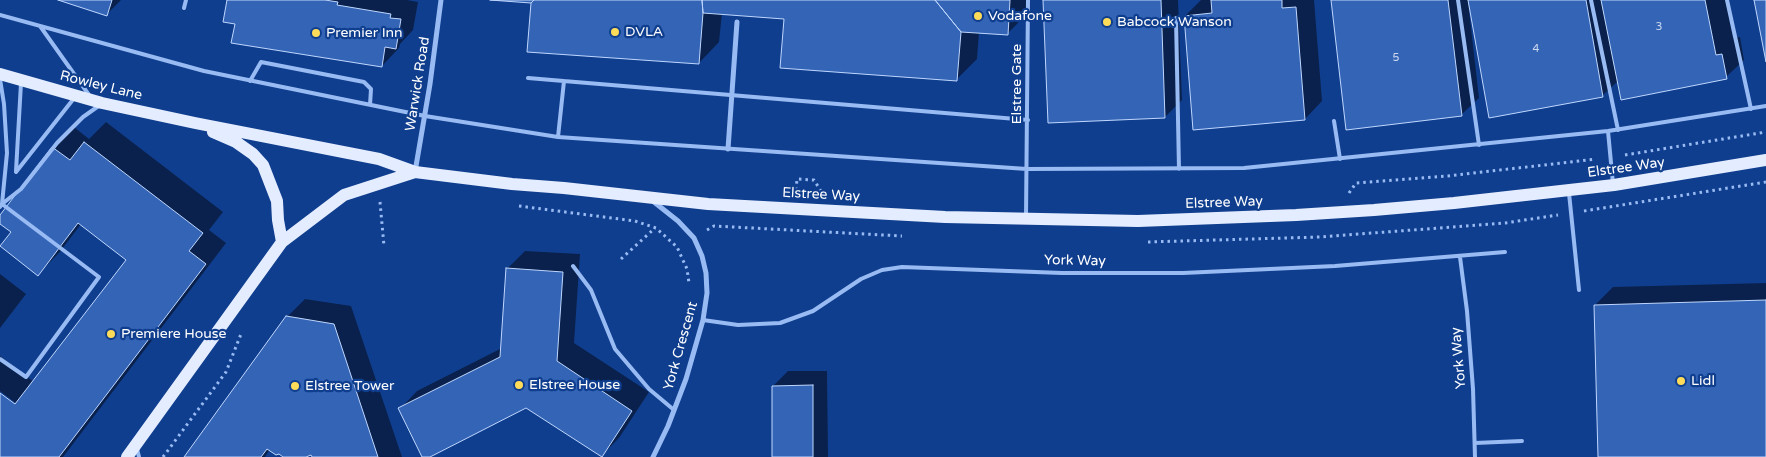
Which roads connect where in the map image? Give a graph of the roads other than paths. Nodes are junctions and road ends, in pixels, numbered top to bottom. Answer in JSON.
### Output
{"nodes":[{"id":1,"x":186,"y":0,"type":"edge"},
{"id":2,"x":441,"y":0,"type":"edge"},
{"id":3,"x":1028,"y":0,"type":"edge"},
{"id":4,"x":1458,"y":0,"type":"edge"},
{"id":5,"x":1591,"y":0,"type":"edge"},
{"id":6,"x":1726,"y":0,"type":"edge"},
{"id":7,"x":184,"y":8,"type":"dead end"},
{"id":8,"x":0,"y":15,"type":"edge"},
{"id":9,"x":1176,"y":18,"type":"dead end"},
{"id":10,"x":737,"y":22,"type":"dead end"},
{"id":11,"x":40,"y":26,"type":"junction"},
{"id":12,"x":0,"y":74,"type":"edge"},
{"id":13,"x":528,"y":78,"type":"dead end"},
{"id":14,"x":0,"y":79,"type":"edge"},
{"id":15,"x":21,"y":81,"type":"junction"},
{"id":16,"x":250,"y":81,"type":"junction"},
{"id":17,"x":564,"y":81,"type":"junction"},
{"id":18,"x":77,"y":95,"type":"junction"},
{"id":19,"x":732,"y":95,"type":"junction"},
{"id":20,"x":98,"y":102,"type":"junction"},
{"id":21,"x":370,"y":105,"type":"junction"},
{"id":22,"x":1766,"y":106,"type":"edge"},
{"id":23,"x":1751,"y":109,"type":"junction"},
{"id":24,"x":425,"y":116,"type":"junction"},
{"id":25,"x":1028,"y":120,"type":"junction"},
{"id":26,"x":1334,"y":121,"type":"dead end"},
{"id":27,"x":195,"y":123,"type":"junction"},
{"id":28,"x":1618,"y":130,"type":"junction"},
{"id":29,"x":1608,"y":132,"type":"junction"},
{"id":30,"x":558,"y":137,"type":"junction"},
{"id":31,"x":1479,"y":145,"type":"junction"},
{"id":32,"x":728,"y":149,"type":"junction"},
{"id":33,"x":1340,"y":159,"type":"junction"},
{"id":34,"x":1766,"y":160,"type":"edge"},
{"id":35,"x":1027,"y":168,"type":"junction"},
{"id":36,"x":1179,"y":169,"type":"junction"},
{"id":37,"x":415,"y":172,"type":"junction"},
{"id":38,"x":1614,"y":186,"type":"junction"},
{"id":39,"x":1568,"y":191,"type":"junction"},
{"id":40,"x":650,"y":198,"type":"junction"},
{"id":41,"x":1,"y":205,"type":"edge"},
{"id":42,"x":1026,"y":220,"type":"junction"},
{"id":43,"x":282,"y":242,"type":"junction"},
{"id":44,"x":1505,"y":252,"type":"dead end"},
{"id":45,"x":1460,"y":257,"type":"junction"},
{"id":46,"x":573,"y":266,"type":"dead end"},
{"id":47,"x":1579,"y":290,"type":"dead end"},
{"id":48,"x":703,"y":320,"type":"junction"},
{"id":49,"x":0,"y":359,"type":"edge"},
{"id":50,"x":674,"y":410,"type":"junction"},
{"id":51,"x":1522,"y":440,"type":"dead end"},
{"id":52,"x":1475,"y":443,"type":"junction"},
{"id":53,"x":137,"y":451,"type":"edge"},
{"id":54,"x":127,"y":457,"type":"edge"},
{"id":55,"x":653,"y":457,"type":"edge"},
{"id":56,"x":1476,"y":457,"type":"edge"}],
"edges":[{"from":1,"to":7,"type":"lane"},
{"from":2,"to":24,"type":"street","name":"Warwick Road"},
{"from":3,"to":25,"type":"lane","name":"Elstree Gate"},
{"from":4,"to":31,"type":"lane"},
{"from":5,"to":28,"type":"lane"},
{"from":6,"to":23,"type":"lane"},
{"from":8,"to":11,"type":"lane"},
{"from":9,"to":36,"type":"lane"},
{"from":10,"to":19,"type":"street"},
{"from":11,"to":16,"type":"lane"},
{"from":11,"to":20,"type":"lane"},
{"from":12,"to":15,"type":"main road","name":"Rowley Lane"},
{"from":13,"to":17,"type":"lane"},
{"from":14,"to":41,"type":"lane"},
{"from":15,"to":18,"type":"main road","name":"Rowley Lane"},
{"from":15,"to":18,"type":"lane"},
{"from":16,"to":21,"type":"lane"},
{"from":16,"to":21,"type":"lane"},
{"from":17,"to":19,"type":"lane"},
{"from":17,"to":30,"type":"lane"},
{"from":18,"to":20,"type":"main road","name":"Rowley Lane"},
{"from":19,"to":25,"type":"lane"},
{"from":19,"to":32,"type":"street"},
{"from":20,"to":27,"type":"main road","name":"Rowley Lane"},
{"from":20,"to":41,"type":"lane"},
{"from":21,"to":24,"type":"lane"},
{"from":22,"to":23,"type":"lane"},
{"from":23,"to":28,"type":"lane"},
{"from":24,"to":30,"type":"lane"},
{"from":24,"to":37,"type":"street","name":"Warwick Road"},
{"from":25,"to":35,"type":"lane","name":"Elstree Gate"},
{"from":26,"to":33,"type":"lane"},
{"from":27,"to":37,"type":"main road"},
{"from":27,"to":43,"type":"main road"},
{"from":28,"to":29,"type":"lane"},
{"from":29,"to":31,"type":"lane"},
{"from":29,"to":38,"type":"lane"},
{"from":30,"to":32,"type":"lane"},
{"from":31,"to":33,"type":"lane"},
{"from":32,"to":35,"type":"lane"},
{"from":33,"to":36,"type":"lane"},
{"from":34,"to":38,"type":"main road","name":"Elstree Way"},
{"from":35,"to":36,"type":"lane"},
{"from":35,"to":42,"type":"lane","name":"Elstree Gate"},
{"from":37,"to":40,"type":"main road","name":"Elstree Way"},
{"from":37,"to":43,"type":"main road"},
{"from":38,"to":39,"type":"main road","name":"Elstree Way"},
{"from":39,"to":42,"type":"main road","name":"Elstree Way"},
{"from":39,"to":47,"type":"lane"},
{"from":40,"to":42,"type":"main road","name":"Elstree Way"},
{"from":40,"to":48,"type":"street","name":"York Crescent"},
{"from":41,"to":49,"type":"lane"},
{"from":43,"to":53,"type":"main road"},
{"from":44,"to":45,"type":"lane","name":"York Way"},
{"from":45,"to":48,"type":"lane","name":"York Way"},
{"from":45,"to":52,"type":"lane","name":"York Way"},
{"from":46,"to":50,"type":"lane"},
{"from":48,"to":50,"type":"street","name":"York Crescent"},
{"from":50,"to":55,"type":"street","name":"York Crescent"},
{"from":51,"to":52,"type":"lane"},
{"from":52,"to":56,"type":"lane","name":"York Way"},
{"from":53,"to":54,"type":"main road"}]}
